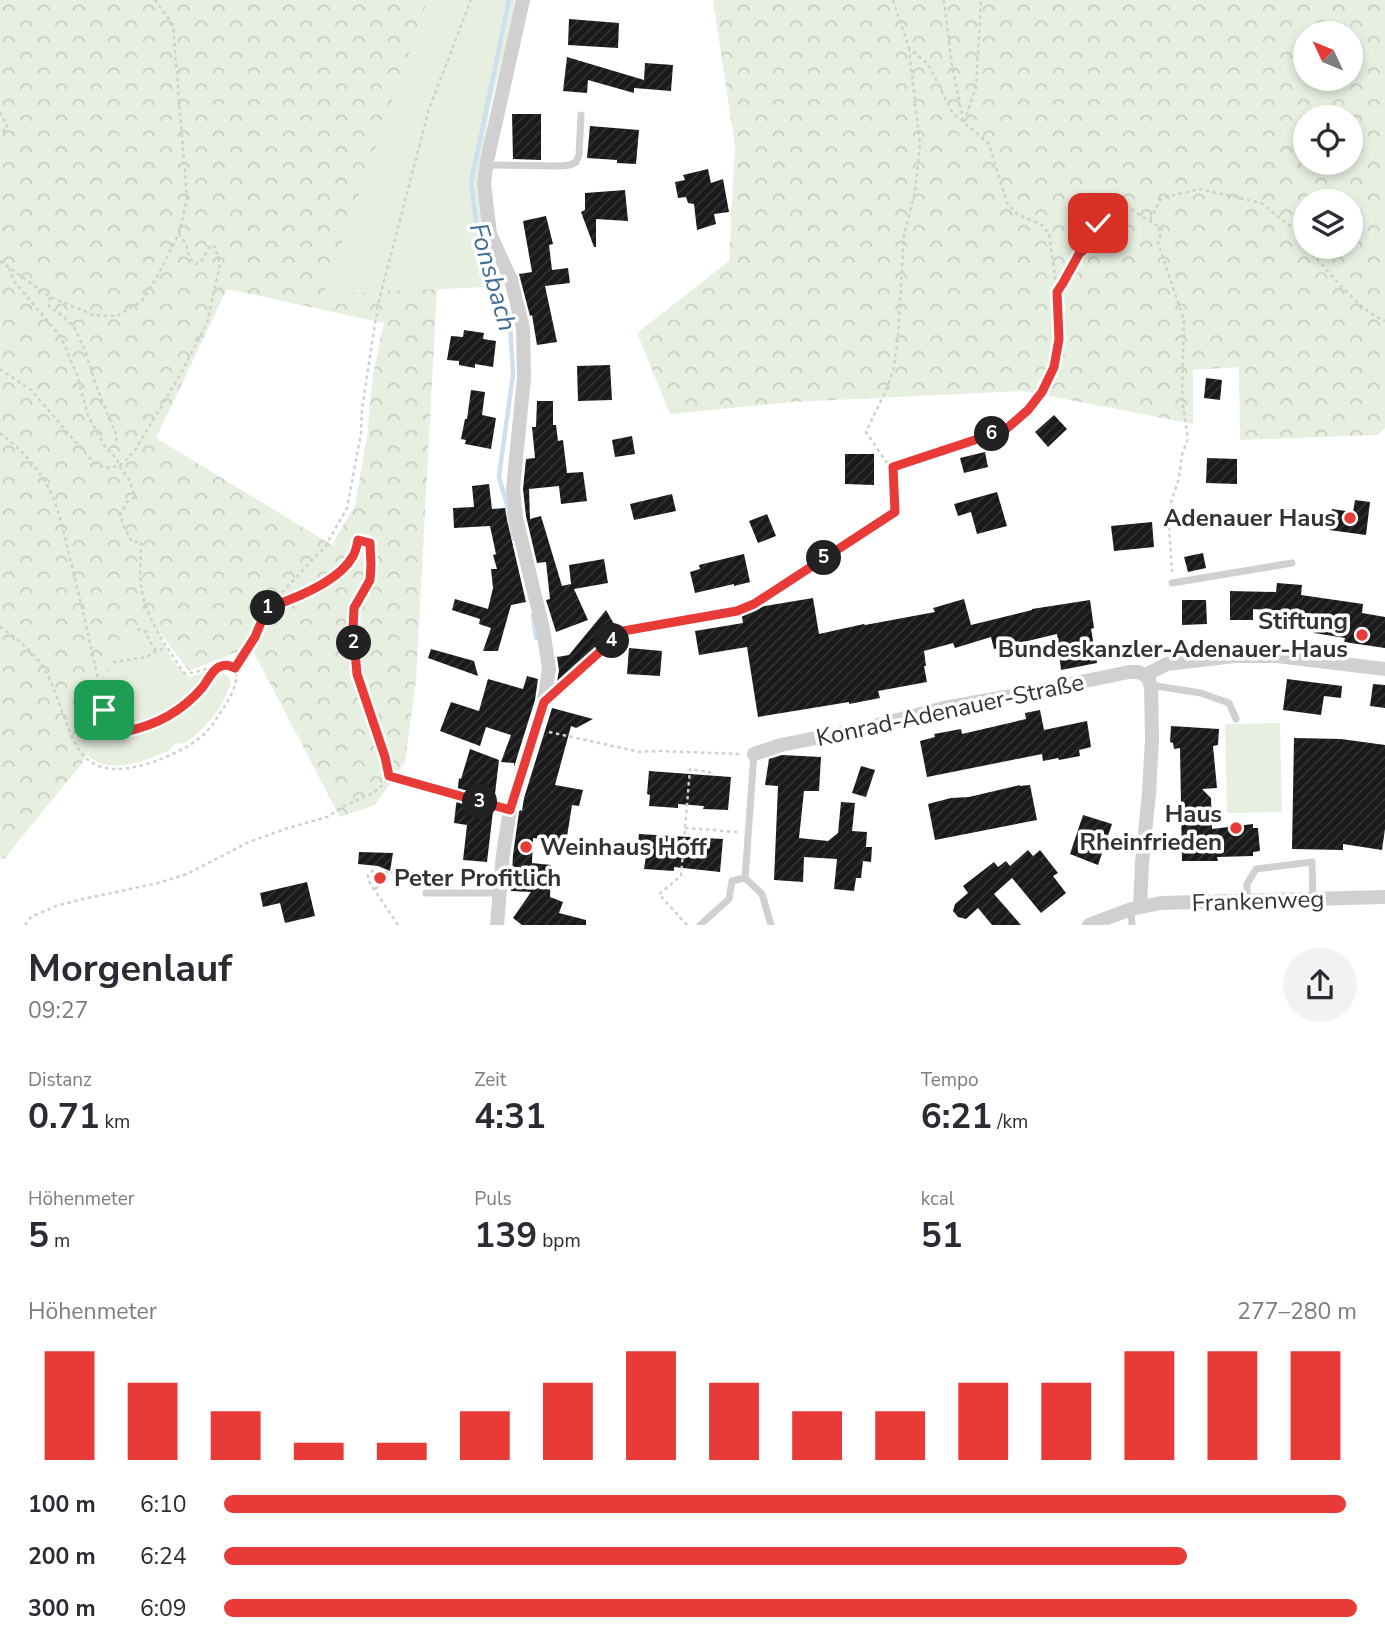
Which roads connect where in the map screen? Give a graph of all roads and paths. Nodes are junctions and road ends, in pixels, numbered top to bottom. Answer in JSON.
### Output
{"nodes":[{"id":1,"x":155,"y":0,"type":"edge"},
{"id":2,"x":471,"y":0,"type":"edge"},
{"id":3,"x":523,"y":0,"type":"edge"},
{"id":4,"x":893,"y":0,"type":"edge"},
{"id":5,"x":944,"y":0,"type":"edge"},
{"id":6,"x":981,"y":0,"type":"edge"},
{"id":7,"x":909,"y":48,"type":"junction"},
{"id":8,"x":0,"y":112,"type":"edge"},
{"id":9,"x":581,"y":115,"type":"dead end"},
{"id":10,"x":964,"y":122,"type":"junction"},
{"id":11,"x":0,"y":133,"type":"edge"},
{"id":12,"x":486,"y":164,"type":"junction"},
{"id":13,"x":1150,"y":220,"type":"junction"},
{"id":14,"x":1293,"y":228,"type":"edge"},
{"id":15,"x":179,"y":234,"type":"junction"},
{"id":16,"x":1316,"y":259,"type":"edge"},
{"id":17,"x":0,"y":261,"type":"edge"},
{"id":18,"x":9,"y":268,"type":"junction"},
{"id":19,"x":1057,"y":292,"type":"junction"},
{"id":20,"x":50,"y":297,"type":"junction"},
{"id":21,"x":1385,"y":321,"type":"edge"},
{"id":22,"x":0,"y":369,"type":"edge"},
{"id":23,"x":0,"y":433,"type":"edge"},
{"id":24,"x":112,"y":453,"type":"junction"},
{"id":25,"x":118,"y":466,"type":"junction"},
{"id":26,"x":893,"y":467,"type":"junction"},
{"id":27,"x":1292,"y":563,"type":"dead end"},
{"id":28,"x":1172,"y":583,"type":"joint"},
{"id":29,"x":267,"y":608,"type":"junction"},
{"id":30,"x":0,"y":627,"type":"edge"},
{"id":31,"x":137,"y":629,"type":"dead end"},
{"id":32,"x":167,"y":648,"type":"junction"},
{"id":33,"x":156,"y":651,"type":"junction"},
{"id":34,"x":113,"y":662,"type":"dead end"},
{"id":35,"x":235,"y":668,"type":"junction"},
{"id":36,"x":215,"y":669,"type":"junction"},
{"id":37,"x":1385,"y":669,"type":"edge"},
{"id":38,"x":1148,"y":681,"type":"junction"},
{"id":39,"x":544,"y":700,"type":"junction"},
{"id":40,"x":1236,"y":719,"type":"dead end"},
{"id":41,"x":556,"y":734,"type":"dead end"},
{"id":42,"x":754,"y":754,"type":"junction"},
{"id":43,"x":709,"y":775,"type":"dead end"},
{"id":44,"x":389,"y":776,"type":"junction"},
{"id":45,"x":510,"y":810,"type":"junction"},
{"id":46,"x":685,"y":828,"type":"junction"},
{"id":47,"x":749,"y":833,"type":"junction"},
{"id":48,"x":386,"y":872,"type":"junction"},
{"id":49,"x":745,"y":878,"type":"junction"},
{"id":50,"x":375,"y":889,"type":"junction"},
{"id":51,"x":426,"y":893,"type":"joint"},
{"id":52,"x":500,"y":893,"type":"junction"},
{"id":53,"x":1385,"y":897,"type":"edge"},
{"id":54,"x":1313,"y":900,"type":"junction"},
{"id":55,"x":1247,"y":902,"type":"junction"},
{"id":56,"x":1136,"y":908,"type":"junction"},
{"id":57,"x":25,"y":925,"type":"edge"},
{"id":58,"x":398,"y":925,"type":"edge"},
{"id":59,"x":497,"y":925,"type":"edge"},
{"id":60,"x":687,"y":925,"type":"edge"},
{"id":61,"x":700,"y":925,"type":"edge"},
{"id":62,"x":771,"y":925,"type":"edge"},
{"id":63,"x":1089,"y":925,"type":"edge"},
{"id":64,"x":1132,"y":925,"type":"edge"}],
"edges":[{"from":1,"to":15,"type":"path"},
{"from":2,"to":29,"type":"path"},
{"from":3,"to":12,"type":"street"},
{"from":4,"to":7,"type":"path"},
{"from":5,"to":10,"type":"path"},
{"from":6,"to":10,"type":"path"},
{"from":7,"to":10,"type":"path"},
{"from":7,"to":26,"type":"path"},
{"from":8,"to":11,"type":"path"},
{"from":9,"to":12,"type":"lane"},
{"from":10,"to":19,"type":"path"},
{"from":12,"to":39,"type":"street"},
{"from":13,"to":14,"type":"path"},
{"from":13,"to":19,"type":"path"},
{"from":13,"to":28,"type":"path"},
{"from":15,"to":20,"type":"path"},
{"from":15,"to":25,"type":"path"},
{"from":16,"to":21,"type":"path"},
{"from":17,"to":18,"type":"path"},
{"from":18,"to":20,"type":"path"},
{"from":18,"to":24,"type":"path"},
{"from":19,"to":26,"type":"path"},
{"from":20,"to":24,"type":"path"},
{"from":22,"to":25,"type":"path"},
{"from":23,"to":36,"type":"path"},
{"from":24,"to":25,"type":"path"},
{"from":25,"to":32,"type":"path"},
{"from":26,"to":39,"type":"path"},
{"from":27,"to":28,"type":"lane"},
{"from":29,"to":35,"type":"path"},
{"from":29,"to":44,"type":"path"},
{"from":30,"to":35,"type":"path"},
{"from":31,"to":33,"type":"path"},
{"from":32,"to":33,"type":"path"},
{"from":32,"to":36,"type":"path"},
{"from":33,"to":34,"type":"path"},
{"from":35,"to":36,"type":"path"},
{"from":37,"to":38,"type":"street","name":"Konrad-Adenauer-Straße"},
{"from":38,"to":40,"type":"lane"},
{"from":38,"to":42,"type":"street","name":"Konrad-Adenauer-Straße"},
{"from":38,"to":56,"type":"street"},
{"from":39,"to":45,"type":"street"},
{"from":41,"to":42,"type":"path"},
{"from":42,"to":47,"type":"lane"},
{"from":43,"to":46,"type":"path"},
{"from":44,"to":45,"type":"path"},
{"from":44,"to":57,"type":"path"},
{"from":45,"to":52,"type":"street"},
{"from":46,"to":47,"type":"path"},
{"from":46,"to":60,"type":"path"},
{"from":47,"to":49,"type":"lane"},
{"from":48,"to":50,"type":"path"},
{"from":48,"to":50,"type":"path"},
{"from":48,"to":51,"type":"path"},
{"from":49,"to":61,"type":"lane"},
{"from":49,"to":62,"type":"lane"},
{"from":50,"to":58,"type":"path"},
{"from":51,"to":52,"type":"lane"},
{"from":52,"to":59,"type":"street"},
{"from":53,"to":54,"type":"street","name":"Frankenweg"},
{"from":54,"to":55,"type":"street","name":"Frankenweg"},
{"from":54,"to":55,"type":"lane"},
{"from":55,"to":56,"type":"street","name":"Frankenweg"},
{"from":56,"to":63,"type":"street","name":"Frankenweg"},
{"from":56,"to":64,"type":"lane"}]}
